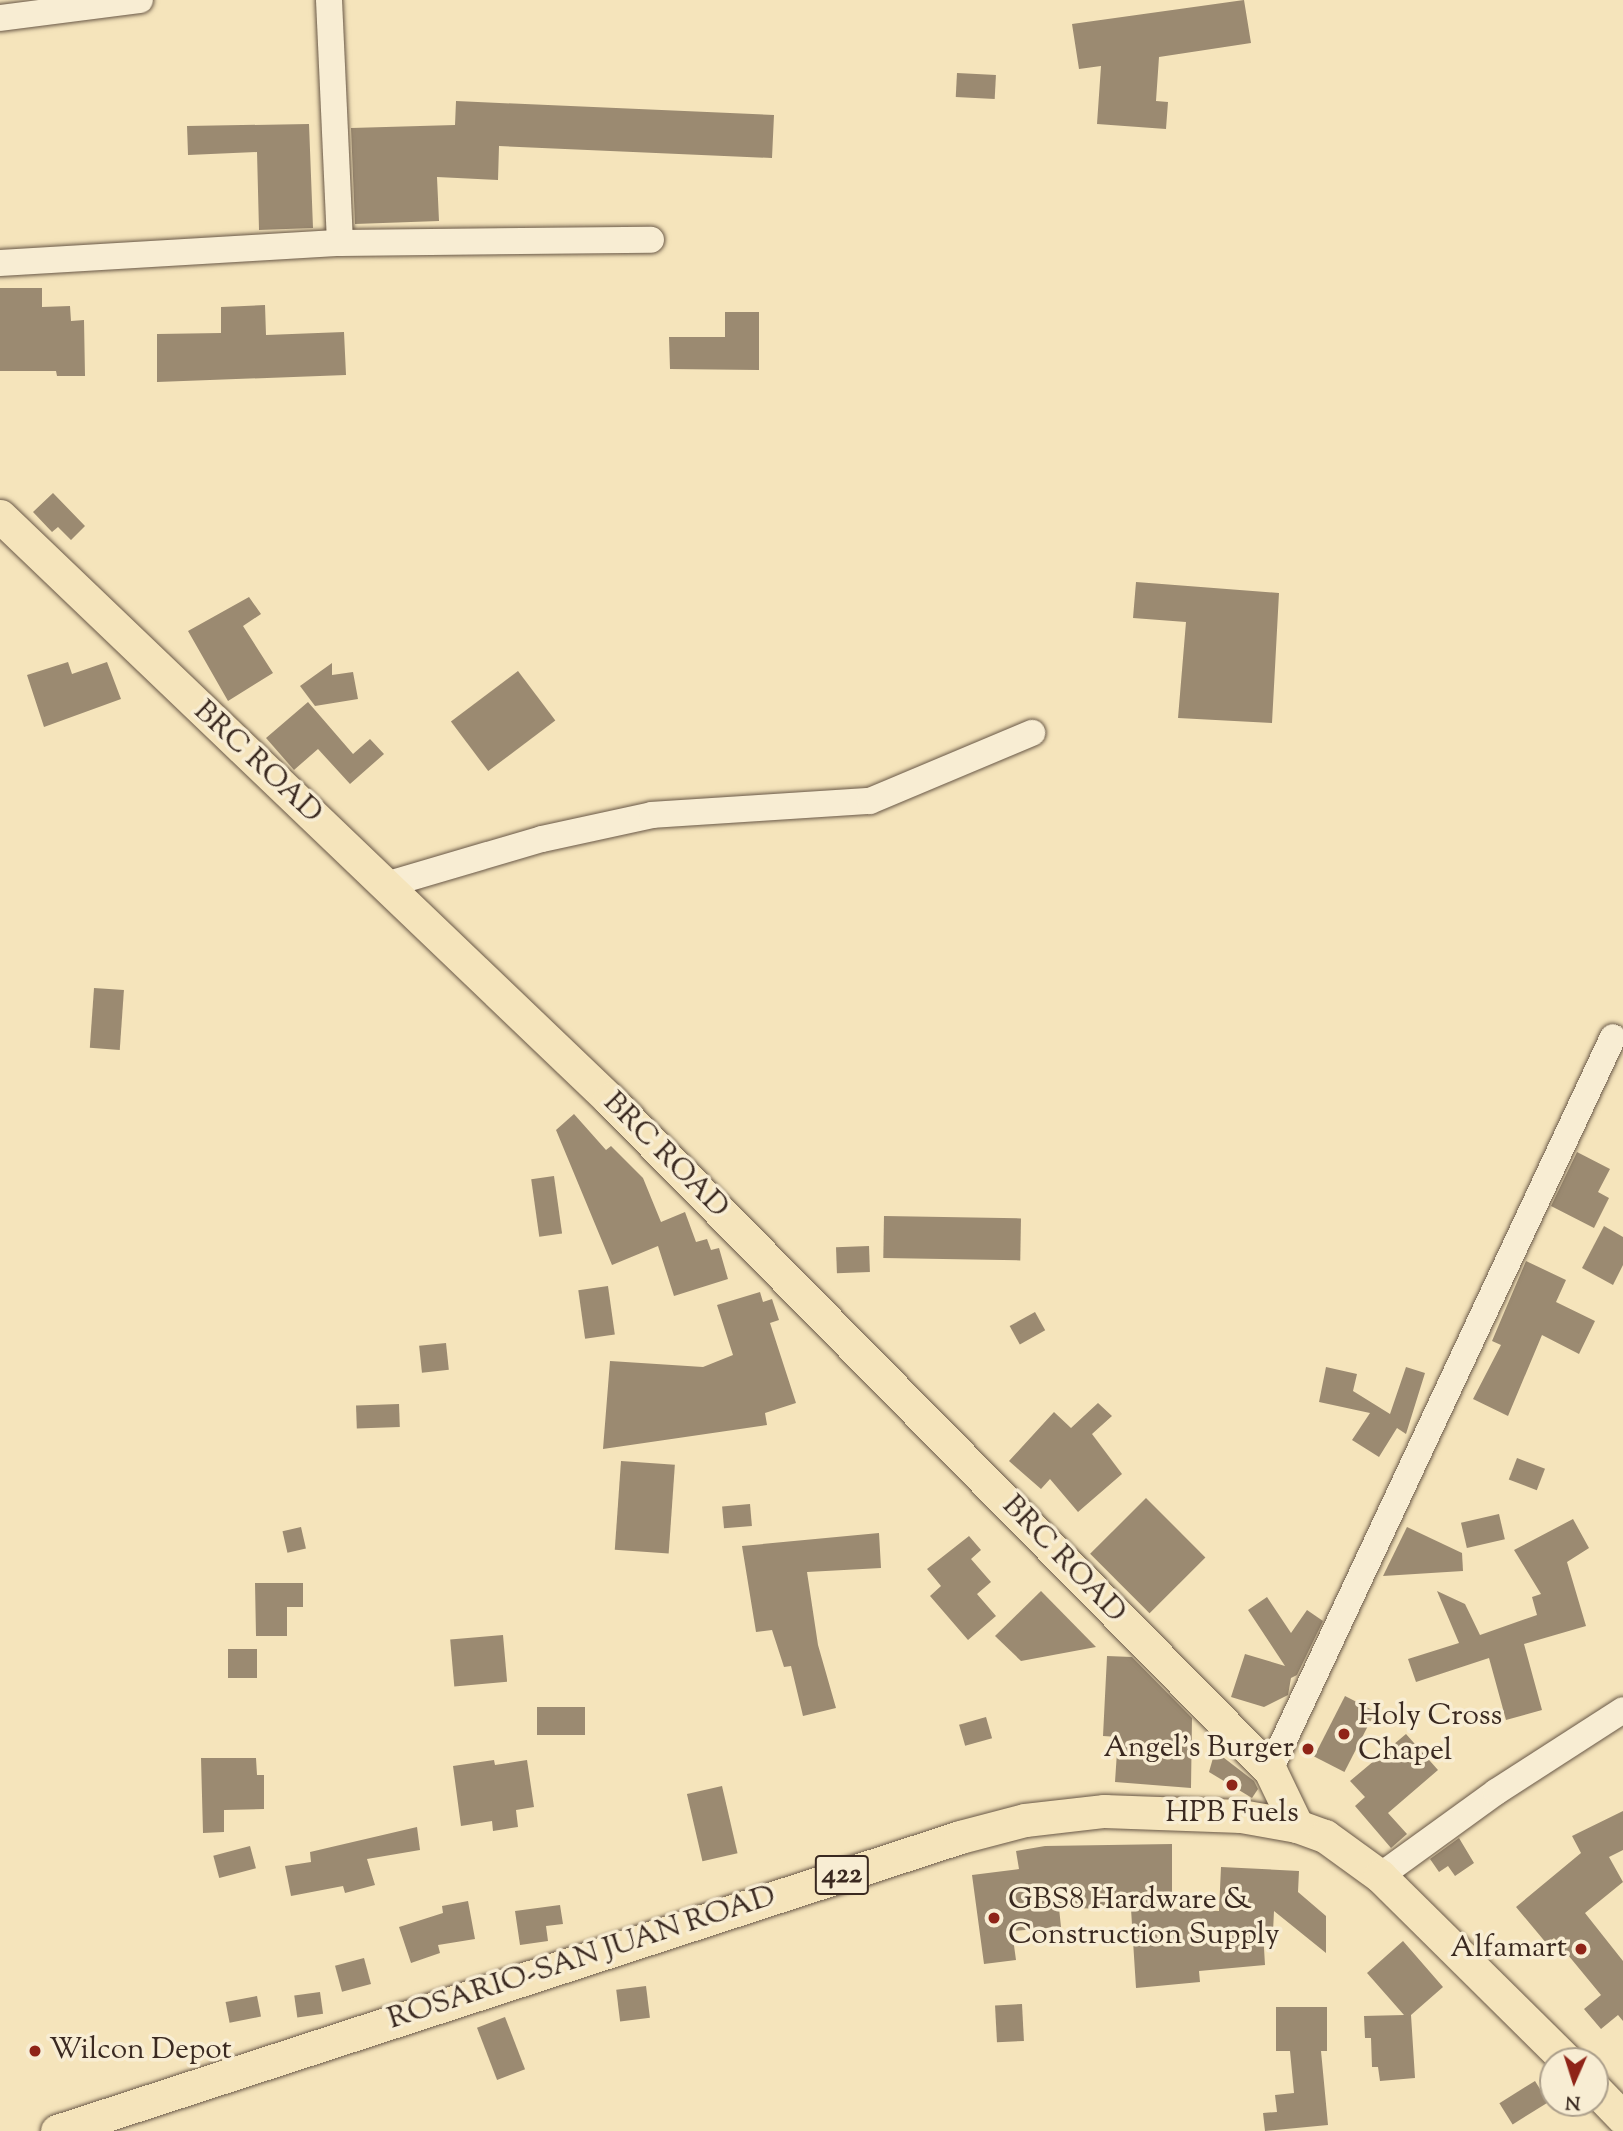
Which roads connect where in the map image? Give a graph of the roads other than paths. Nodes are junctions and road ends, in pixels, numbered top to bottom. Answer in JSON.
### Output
{"nodes":[{"id":1,"x":140,"y":0,"type":"edge"},
{"id":2,"x":329,"y":0,"type":"edge"},
{"id":3,"x":0,"y":18,"type":"edge"},
{"id":4,"x":651,"y":240,"type":"dead end"},
{"id":5,"x":340,"y":243,"type":"junction"},
{"id":6,"x":0,"y":263,"type":"edge"},
{"id":7,"x":0,"y":516,"type":"edge"},
{"id":8,"x":1032,"y":733,"type":"dead end"},
{"id":9,"x":389,"y":884,"type":"junction"},
{"id":10,"x":1613,"y":1037,"type":"dead end"},
{"id":11,"x":1623,"y":1710,"type":"edge"},
{"id":12,"x":1270,"y":1770,"type":"junction"},
{"id":13,"x":1297,"y":1826,"type":"junction"},
{"id":14,"x":1380,"y":1876,"type":"junction"},
{"id":15,"x":1553,"y":2047,"type":"edge"},
{"id":16,"x":1609,"y":2104,"type":"edge"},
{"id":17,"x":1623,"y":2119,"type":"edge"},
{"id":18,"x":57,"y":2131,"type":"edge"},
{"id":19,"x":1604,"y":2131,"type":"edge"}],
"edges":[{"from":1,"to":3,"type":"street"},
{"from":2,"to":5,"type":"street"},
{"from":4,"to":5,"type":"street"},
{"from":5,"to":6,"type":"street"},
{"from":7,"to":9,"type":"main road","name":"BRC ROAD"},
{"from":8,"to":9,"type":"street"},
{"from":9,"to":12,"type":"main road","name":"BRC ROAD"},
{"from":10,"to":12,"type":"street"},
{"from":11,"to":14,"type":"street"},
{"from":12,"to":13,"type":"main road","name":"BRC ROAD"},
{"from":13,"to":14,"type":"main road","name":"ROSARIO-SAN JUAN ROAD","number":"422"},
{"from":13,"to":18,"type":"main road","name":"ROSARIO-SAN JUAN ROAD","number":"422"},
{"from":14,"to":15,"type":"main road","name":"ROSARIO-SAN JUAN ROAD","number":"422"},
{"from":16,"to":17,"type":"main road"},
{"from":17,"to":19,"type":"street"}]}
